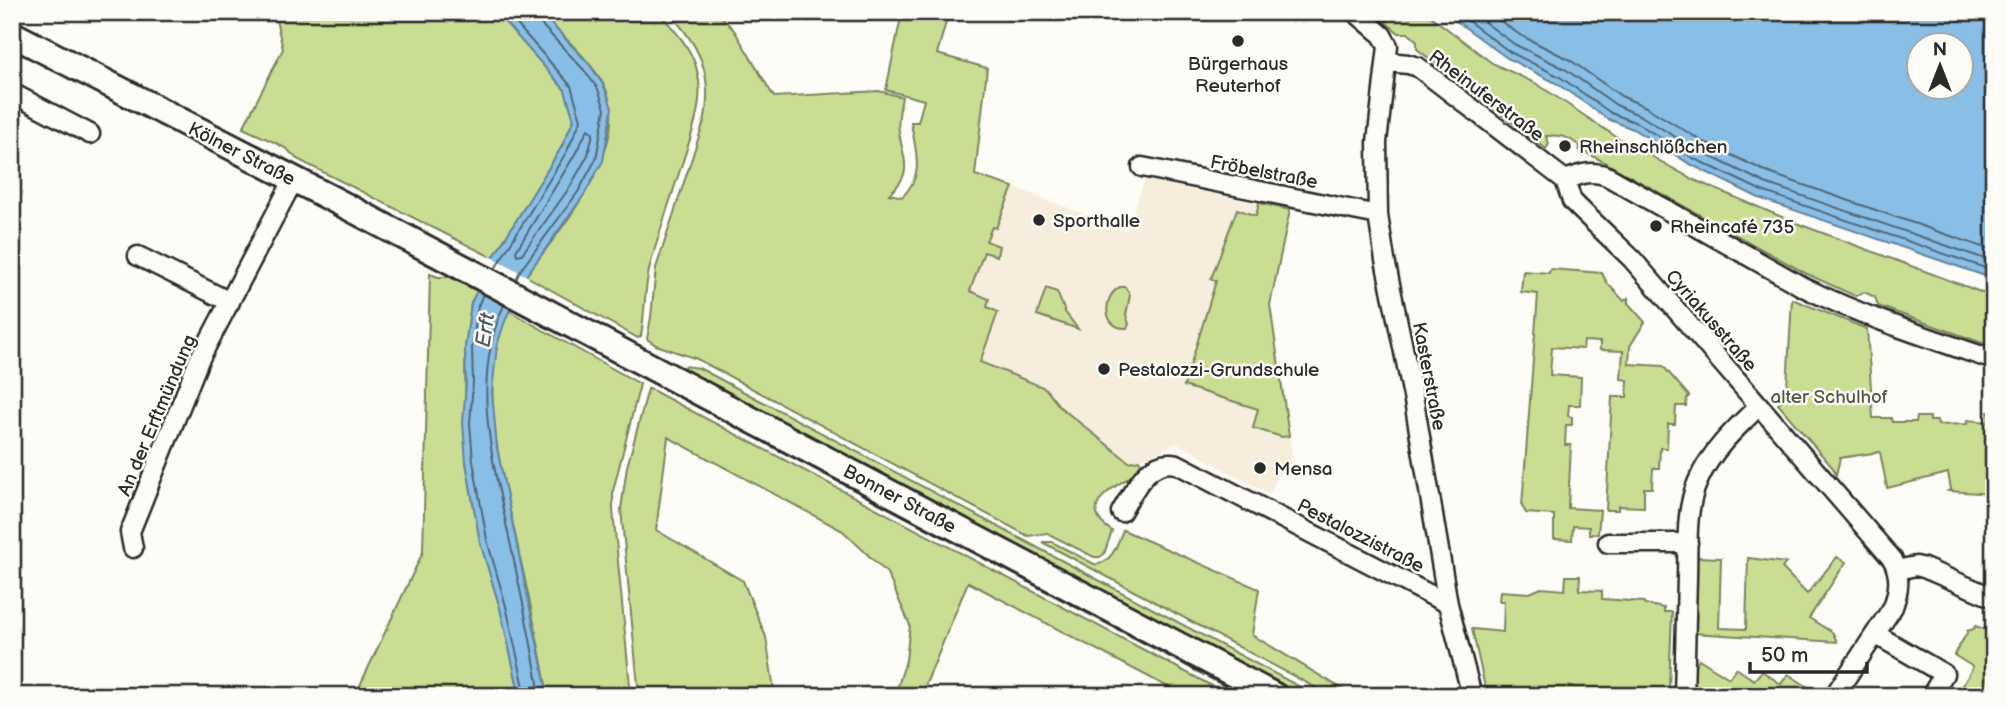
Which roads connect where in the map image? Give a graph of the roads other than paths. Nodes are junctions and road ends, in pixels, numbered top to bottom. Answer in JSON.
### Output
{"nodes":[{"id":1,"x":1355,"y":12,"type":"edge"},
{"id":2,"x":12,"y":34,"type":"edge"},
{"id":3,"x":1388,"y":62,"type":"junction"},
{"id":4,"x":12,"y":93,"type":"edge"},
{"id":5,"x":90,"y":134,"type":"dead end"},
{"id":6,"x":1142,"y":167,"type":"dead end"},
{"id":7,"x":294,"y":179,"type":"junction"},
{"id":8,"x":1565,"y":180,"type":"junction"},
{"id":9,"x":1378,"y":215,"type":"junction"},
{"id":10,"x":138,"y":256,"type":"dead end"},
{"id":11,"x":524,"y":300,"type":"joint"},
{"id":12,"x":230,"y":302,"type":"junction"},
{"id":13,"x":1994,"y":360,"type":"edge"},
{"id":14,"x":1759,"y":406,"type":"junction"},
{"id":15,"x":1121,"y":512,"type":"dead end"},
{"id":16,"x":1608,"y":543,"type":"dead end"},
{"id":17,"x":1688,"y":543,"type":"junction"},
{"id":18,"x":133,"y":548,"type":"dead end"},
{"id":19,"x":1898,"y":570,"type":"junction"},
{"id":20,"x":1994,"y":598,"type":"edge"},
{"id":21,"x":1448,"y":604,"type":"junction"},
{"id":22,"x":1875,"y":634,"type":"junction"},
{"id":23,"x":1275,"y":696,"type":"edge"},
{"id":24,"x":1472,"y":696,"type":"edge"},
{"id":25,"x":1684,"y":696,"type":"edge"},
{"id":26,"x":1834,"y":696,"type":"edge"},
{"id":27,"x":1931,"y":696,"type":"edge"}],
"edges":[{"from":1,"to":3,"type":"street"},
{"from":2,"to":7,"type":"main road","name":"Kölner Straße"},
{"from":3,"to":8,"type":"street","name":"Rheinuferstraße"},
{"from":3,"to":9,"type":"street","name":"Kasterstraße"},
{"from":4,"to":5,"type":"street"},
{"from":6,"to":9,"type":"street","name":"Fröbelstraße"},
{"from":7,"to":11,"type":"main road","name":"Kölner Straße"},
{"from":7,"to":12,"type":"street","name":"An der Erftmündung"},
{"from":8,"to":13,"type":"street"},
{"from":8,"to":14,"type":"street","name":"Cyriakusstraße"},
{"from":9,"to":21,"type":"street","name":"Kasterstraße"},
{"from":10,"to":12,"type":"street"},
{"from":11,"to":23,"type":"main road","name":"Bonner Straße"},
{"from":12,"to":18,"type":"street","name":"An der Erftmündung"},
{"from":14,"to":17,"type":"street"},
{"from":14,"to":19,"type":"street","name":"Cyriakusstraße"},
{"from":15,"to":21,"type":"street","name":"Pestalozzistraße"},
{"from":16,"to":17,"type":"street"},
{"from":17,"to":25,"type":"street"},
{"from":19,"to":20,"type":"street"},
{"from":19,"to":22,"type":"street"},
{"from":21,"to":24,"type":"street","name":"Kasterstraße"},
{"from":22,"to":26,"type":"street"},
{"from":22,"to":27,"type":"street"}]}
